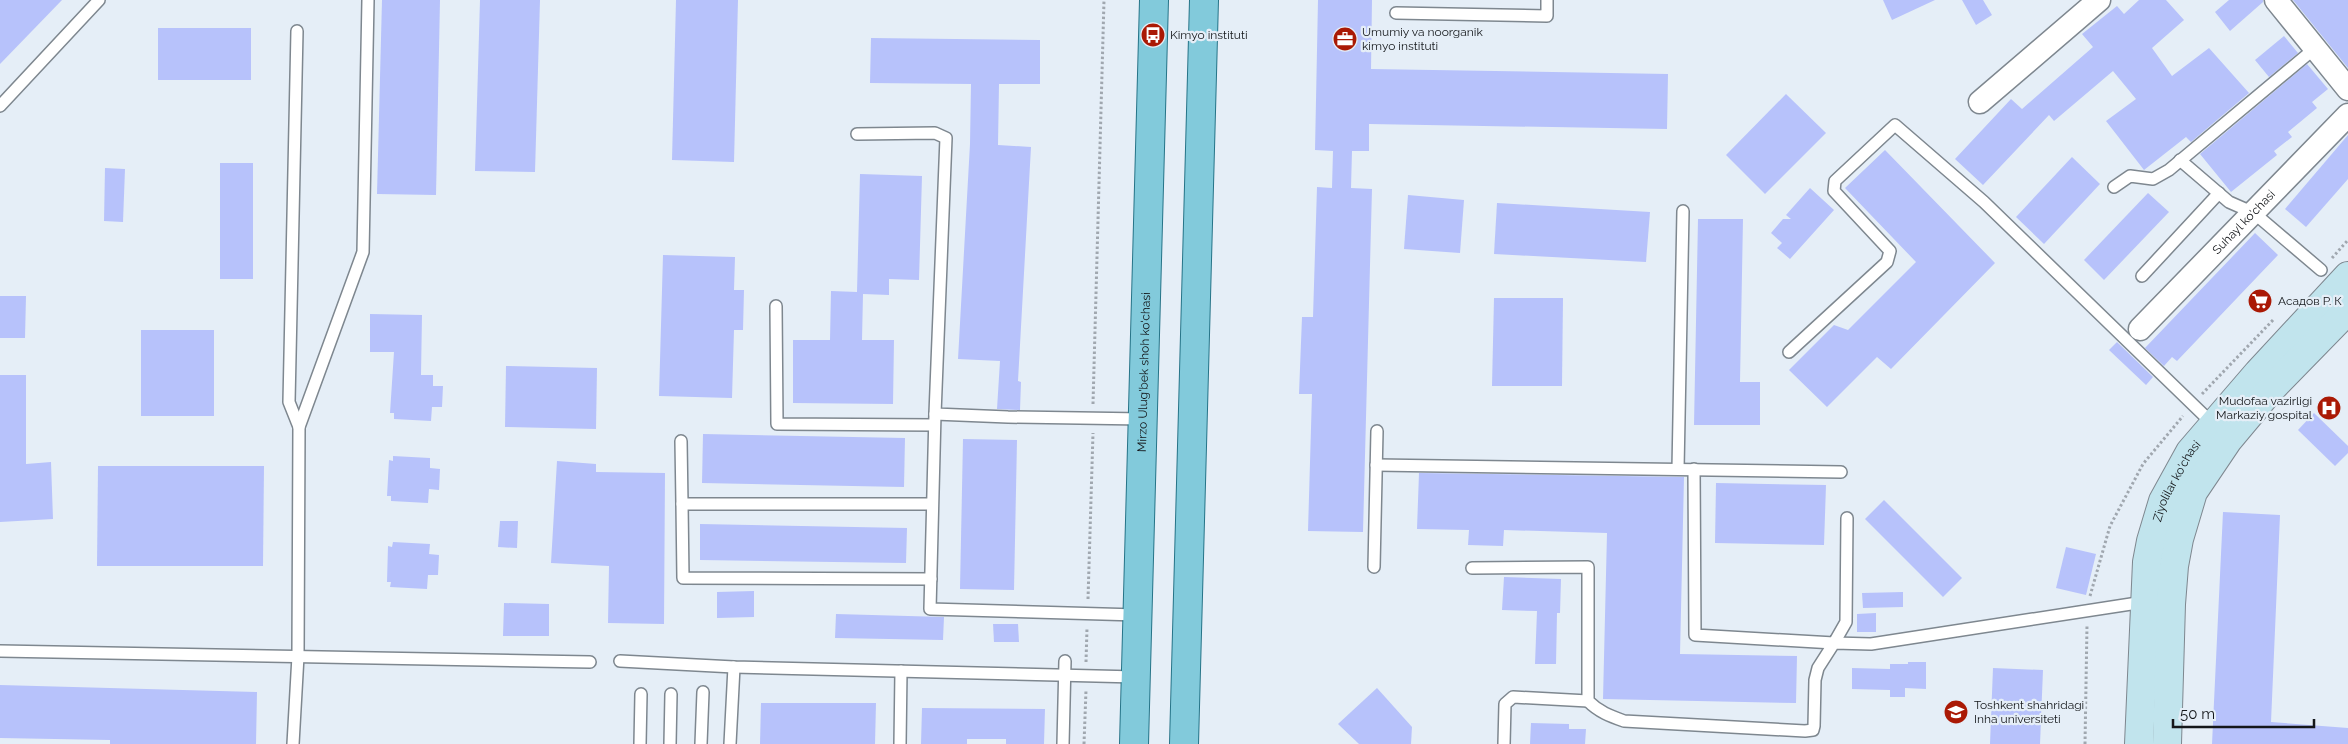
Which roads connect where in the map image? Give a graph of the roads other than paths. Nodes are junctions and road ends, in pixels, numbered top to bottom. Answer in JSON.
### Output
{"nodes":[{"id":1,"x":99,"y":0,"type":"edge"},
{"id":2,"x":368,"y":0,"type":"edge"},
{"id":3,"x":1154,"y":0,"type":"edge"},
{"id":4,"x":1204,"y":0,"type":"edge"},
{"id":5,"x":1547,"y":0,"type":"edge"},
{"id":6,"x":2098,"y":0,"type":"edge"},
{"id":7,"x":2276,"y":0,"type":"edge"},
{"id":8,"x":1396,"y":13,"type":"dead end"},
{"id":9,"x":297,"y":30,"type":"dead end"},
{"id":10,"x":2314,"y":49,"type":"junction"},
{"id":11,"x":2348,"y":89,"type":"edge"},
{"id":12,"x":1980,"y":102,"type":"dead end"},
{"id":13,"x":0,"y":106,"type":"edge"},
{"id":14,"x":2348,"y":115,"type":"edge"},
{"id":15,"x":857,"y":134,"type":"dead end"},
{"id":16,"x":2180,"y":160,"type":"junction"},
{"id":17,"x":2114,"y":187,"type":"dead end"},
{"id":18,"x":2219,"y":193,"type":"junction"},
{"id":19,"x":1683,"y":211,"type":"dead end"},
{"id":20,"x":2254,"y":213,"type":"junction"},
{"id":21,"x":2321,"y":270,"type":"dead end"},
{"id":22,"x":2142,"y":276,"type":"dead end"},
{"id":23,"x":2348,"y":276,"type":"edge"},
{"id":24,"x":776,"y":306,"type":"dead end"},
{"id":25,"x":2348,"y":310,"type":"edge"},
{"id":26,"x":2140,"y":329,"type":"dead end"},
{"id":27,"x":1789,"y":352,"type":"dead end"},
{"id":28,"x":1143,"y":419,"type":"junction"},
{"id":29,"x":935,"y":420,"type":"junction"},
{"id":30,"x":2213,"y":424,"type":"junction"},
{"id":31,"x":299,"y":427,"type":"junction"},
{"id":32,"x":1377,"y":431,"type":"dead end"},
{"id":33,"x":681,"y":440,"type":"dead end"},
{"id":34,"x":1376,"y":464,"type":"junction"},
{"id":35,"x":1678,"y":469,"type":"junction"},
{"id":36,"x":1694,"y":469,"type":"junction"},
{"id":37,"x":1841,"y":472,"type":"dead end"},
{"id":38,"x":682,"y":504,"type":"junction"},
{"id":39,"x":932,"y":504,"type":"junction"},
{"id":40,"x":1847,"y":518,"type":"dead end"},
{"id":41,"x":1374,"y":567,"type":"dead end"},
{"id":42,"x":1472,"y":568,"type":"dead end"},
{"id":43,"x":930,"y":579,"type":"junction"},
{"id":44,"x":2144,"y":602,"type":"junction"},
{"id":45,"x":1138,"y":615,"type":"junction"},
{"id":46,"x":1834,"y":643,"type":"junction"},
{"id":47,"x":0,"y":651,"type":"edge"},
{"id":48,"x":298,"y":656,"type":"junction"},
{"id":49,"x":620,"y":661,"type":"dead end"},
{"id":50,"x":1065,"y":661,"type":"dead end"},
{"id":51,"x":590,"y":662,"type":"dead end"},
{"id":52,"x":734,"y":666,"type":"junction"},
{"id":53,"x":901,"y":671,"type":"junction"},
{"id":54,"x":1136,"y":677,"type":"junction"},
{"id":55,"x":703,"y":692,"type":"dead end"},
{"id":56,"x":641,"y":694,"type":"dead end"},
{"id":57,"x":671,"y":694,"type":"dead end"},
{"id":58,"x":1588,"y":701,"type":"junction"},
{"id":59,"x":293,"y":744,"type":"edge"},
{"id":60,"x":640,"y":744,"type":"edge"},
{"id":61,"x":670,"y":744,"type":"edge"},
{"id":62,"x":702,"y":744,"type":"edge"},
{"id":63,"x":730,"y":744,"type":"edge"},
{"id":64,"x":900,"y":744,"type":"edge"},
{"id":65,"x":1063,"y":744,"type":"edge"},
{"id":66,"x":1134,"y":744,"type":"edge"},
{"id":67,"x":1184,"y":744,"type":"edge"},
{"id":68,"x":1504,"y":744,"type":"edge"},
{"id":69,"x":2139,"y":744,"type":"edge"},
{"id":70,"x":2167,"y":744,"type":"edge"}],
"edges":[{"from":1,"to":13,"type":"lane"},
{"from":2,"to":31,"type":"lane"},
{"from":3,"to":28,"type":"main road","name":"Mirzo Ulug'bek shoh ko'chasi"},
{"from":4,"to":67,"type":"main road"},
{"from":5,"to":8,"type":"lane"},
{"from":6,"to":12,"type":"street"},
{"from":7,"to":10,"type":"street"},
{"from":9,"to":31,"type":"lane"},
{"from":10,"to":11,"type":"street"},
{"from":10,"to":16,"type":"lane"},
{"from":14,"to":20,"type":"street","name":"Suhayl ko'chasi"},
{"from":15,"to":29,"type":"lane"},
{"from":16,"to":17,"type":"lane"},
{"from":16,"to":18,"type":"lane"},
{"from":18,"to":20,"type":"lane"},
{"from":18,"to":22,"type":"lane"},
{"from":19,"to":35,"type":"lane"},
{"from":20,"to":21,"type":"lane"},
{"from":20,"to":26,"type":"street","name":"Suhayl ko'chasi"},
{"from":23,"to":30,"type":"main road","name":"Ziyolilar ko'chasi"},
{"from":24,"to":29,"type":"lane"},
{"from":25,"to":70,"type":"main road","name":"Ziyolilar ko'chasi"},
{"from":27,"to":30,"type":"lane"},
{"from":28,"to":29,"type":"lane"},
{"from":28,"to":45,"type":"main road","name":"Mirzo Ulug'bek shoh ko'chasi"},
{"from":29,"to":39,"type":"lane"},
{"from":30,"to":44,"type":"main road","name":"Ziyolilar ko'chasi"},
{"from":31,"to":48,"type":"lane"},
{"from":32,"to":34,"type":"lane"},
{"from":33,"to":38,"type":"lane"},
{"from":34,"to":35,"type":"lane"},
{"from":34,"to":41,"type":"lane"},
{"from":35,"to":36,"type":"lane"},
{"from":36,"to":37,"type":"lane"},
{"from":36,"to":46,"type":"lane"},
{"from":38,"to":39,"type":"lane"},
{"from":38,"to":43,"type":"lane"},
{"from":39,"to":43,"type":"lane"},
{"from":40,"to":46,"type":"lane"},
{"from":42,"to":58,"type":"lane"},
{"from":43,"to":45,"type":"lane"},
{"from":44,"to":46,"type":"lane"},
{"from":44,"to":69,"type":"main road","name":"Ziyolilar ko'chasi"},
{"from":45,"to":54,"type":"main road","name":"Mirzo Ulug'bek shoh ko'chasi"},
{"from":46,"to":58,"type":"lane"},
{"from":47,"to":48,"type":"lane"},
{"from":48,"to":51,"type":"lane"},
{"from":48,"to":59,"type":"lane"},
{"from":49,"to":52,"type":"lane"},
{"from":50,"to":65,"type":"lane"},
{"from":52,"to":53,"type":"lane"},
{"from":52,"to":63,"type":"lane"},
{"from":53,"to":54,"type":"lane"},
{"from":53,"to":64,"type":"lane"},
{"from":54,"to":66,"type":"main road","name":"Mirzo Ulug'bek shoh ko'chasi"},
{"from":55,"to":62,"type":"lane"},
{"from":56,"to":60,"type":"lane"},
{"from":57,"to":61,"type":"lane"},
{"from":58,"to":68,"type":"lane"}]}
